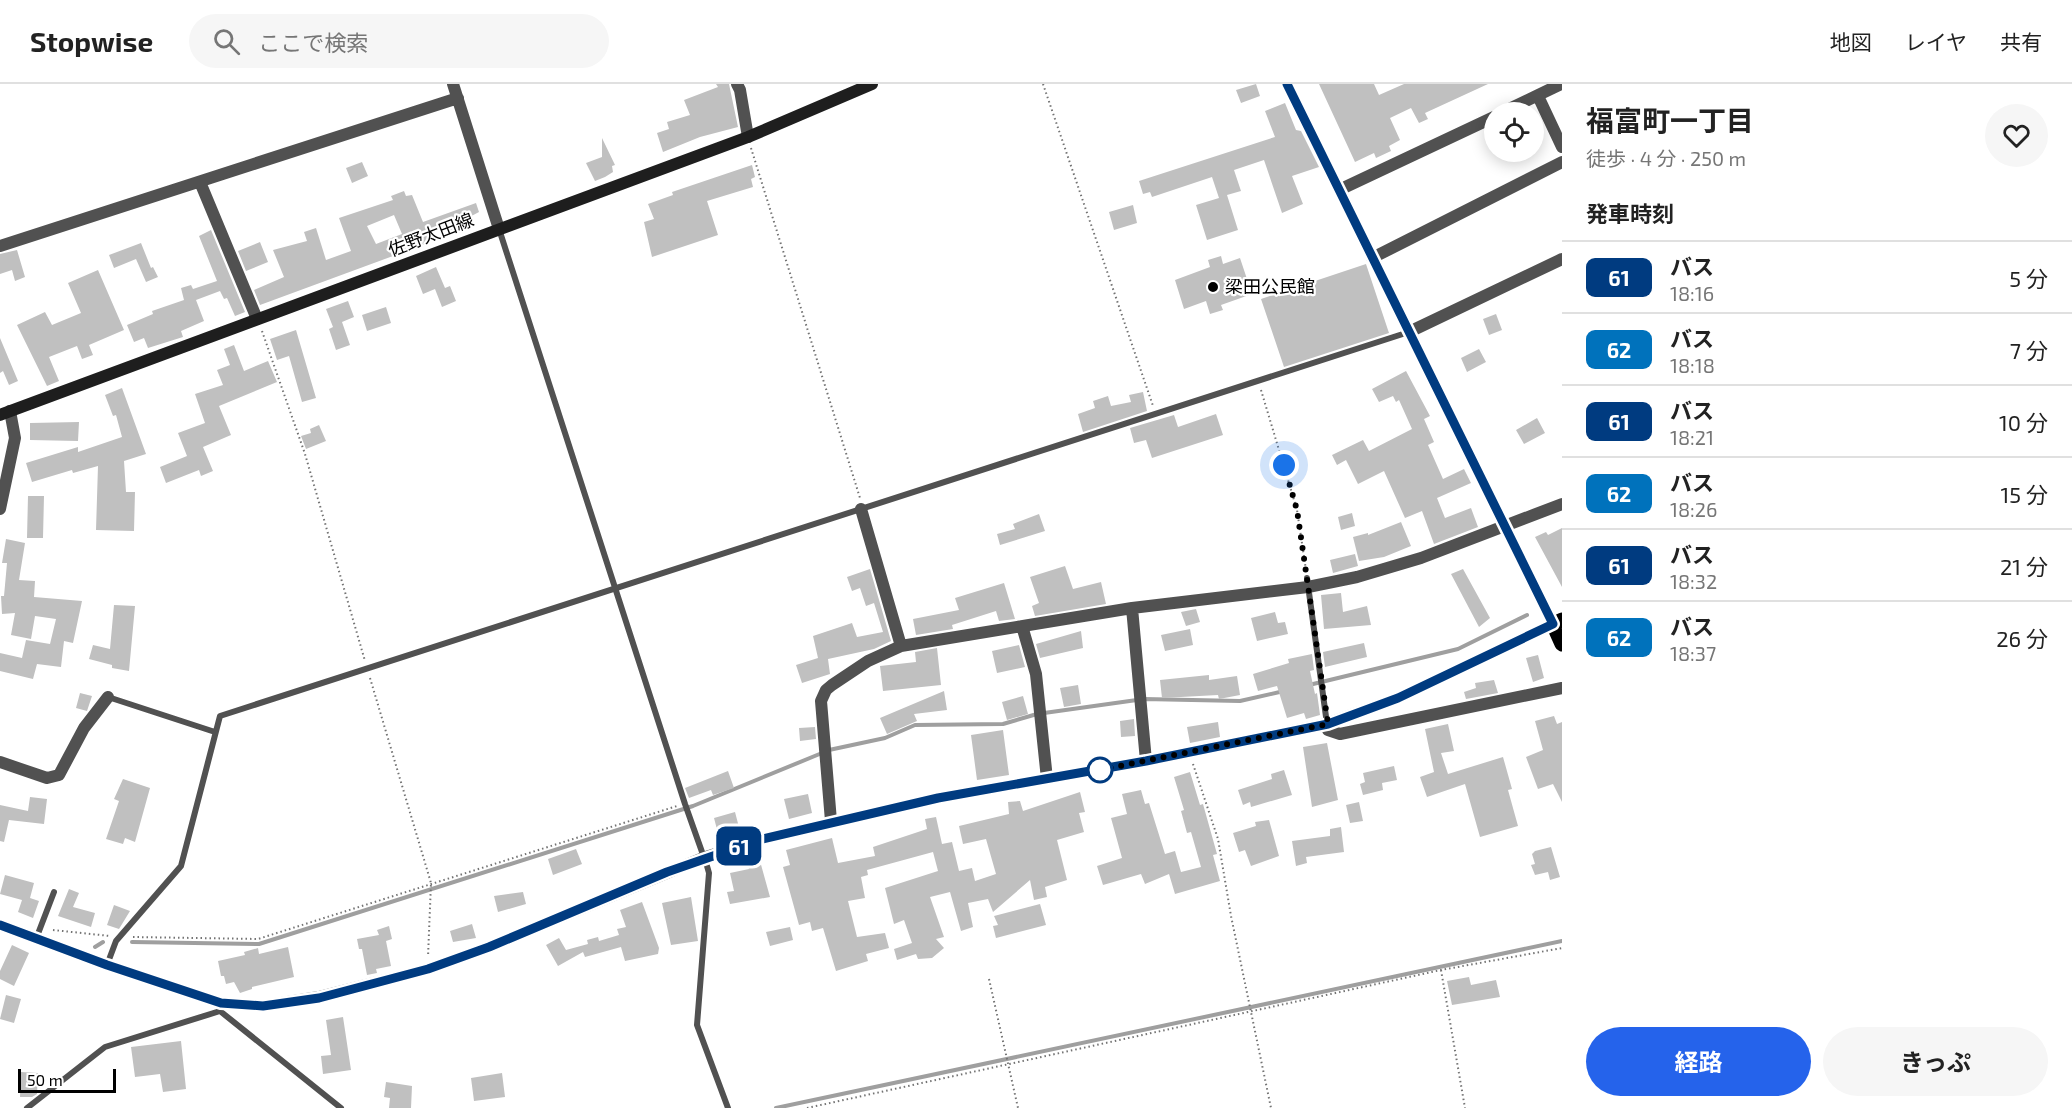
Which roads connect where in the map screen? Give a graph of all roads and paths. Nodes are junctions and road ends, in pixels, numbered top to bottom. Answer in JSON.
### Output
{"nodes":[{"id":1,"x":453,"y":84,"type":"edge"},
{"id":2,"x":736,"y":84,"type":"edge"},
{"id":3,"x":872,"y":84,"type":"edge"},
{"id":4,"x":1043,"y":84,"type":"edge"},
{"id":5,"x":1287,"y":84,"type":"edge"},
{"id":6,"x":1560,"y":84,"type":"edge"},
{"id":7,"x":1538,"y":96,"type":"junction"},
{"id":8,"x":458,"y":98,"type":"junction"},
{"id":9,"x":1525,"y":102,"type":"edge"},
{"id":10,"x":1484,"y":122,"type":"edge"},
{"id":11,"x":748,"y":137,"type":"junction"},
{"id":12,"x":1562,"y":147,"type":"edge"},
{"id":13,"x":1562,"y":162,"type":"edge"},
{"id":14,"x":200,"y":182,"type":"junction"},
{"id":15,"x":1339,"y":190,"type":"junction"},
{"id":16,"x":499,"y":229,"type":"junction"},
{"id":17,"x":0,"y":246,"type":"edge"},
{"id":18,"x":1372,"y":258,"type":"junction"},
{"id":19,"x":1562,"y":259,"type":"edge"},
{"id":20,"x":257,"y":319,"type":"junction"},
{"id":21,"x":1409,"y":332,"type":"junction"},
{"id":22,"x":1258,"y":381,"type":"junction"},
{"id":23,"x":5,"y":413,"type":"edge"},
{"id":24,"x":1156,"y":414,"type":"junction"},
{"id":25,"x":1562,"y":504,"type":"edge"},
{"id":26,"x":0,"y":509,"type":"edge"},
{"id":27,"x":862,"y":509,"type":"junction"},
{"id":28,"x":1506,"y":528,"type":"junction"},
{"id":29,"x":1308,"y":582,"type":"junction"},
{"id":30,"x":616,"y":589,"type":"junction"},
{"id":31,"x":1132,"y":608,"type":"junction"},
{"id":32,"x":1558,"y":622,"type":"edge"},
{"id":33,"x":1022,"y":626,"type":"junction"},
{"id":34,"x":1562,"y":644,"type":"edge"},
{"id":35,"x":901,"y":646,"type":"junction"},
{"id":36,"x":367,"y":666,"type":"junction"},
{"id":37,"x":1562,"y":688,"type":"edge"},
{"id":38,"x":108,"y":696,"type":"joint"},
{"id":39,"x":1328,"y":724,"type":"junction"},
{"id":40,"x":215,"y":732,"type":"junction"},
{"id":41,"x":1189,"y":753,"type":"junction"},
{"id":42,"x":1146,"y":761,"type":"junction"},
{"id":43,"x":0,"y":762,"type":"edge"},
{"id":44,"x":1047,"y":779,"type":"junction"},
{"id":45,"x":685,"y":804,"type":"junction"},
{"id":46,"x":831,"y":821,"type":"junction"},
{"id":47,"x":703,"y":858,"type":"junction"},
{"id":48,"x":431,"y":883,"type":"junction"},
{"id":49,"x":54,"y":892,"type":"dead end"},
{"id":50,"x":0,"y":925,"type":"edge"},
{"id":51,"x":41,"y":926,"type":"junction"},
{"id":52,"x":119,"y":936,"type":"junction"},
{"id":53,"x":35,"y":939,"type":"junction"},
{"id":54,"x":1562,"y":948,"type":"edge"},
{"id":55,"x":107,"y":965,"type":"junction"},
{"id":56,"x":428,"y":969,"type":"junction"},
{"id":57,"x":1441,"y":970,"type":"junction"},
{"id":58,"x":989,"y":979,"type":"dead end"},
{"id":59,"x":221,"y":1007,"type":"junction"},
{"id":60,"x":1253,"y":1013,"type":"junction"},
{"id":61,"x":1008,"y":1065,"type":"junction"},
{"id":62,"x":27,"y":1108,"type":"edge"},
{"id":63,"x":341,"y":1108,"type":"edge"},
{"id":64,"x":728,"y":1108,"type":"edge"},
{"id":65,"x":807,"y":1108,"type":"edge"},
{"id":66,"x":1018,"y":1108,"type":"edge"},
{"id":67,"x":1271,"y":1108,"type":"edge"},
{"id":68,"x":1465,"y":1108,"type":"edge"}],
"edges":[{"from":1,"to":8,"type":"street"},
{"from":2,"to":11,"type":"street"},
{"from":3,"to":11,"type":"main road","name":"佐野太田線"},
{"from":4,"to":24,"type":"path"},
{"from":5,"to":15,"type":"street"},
{"from":6,"to":7,"type":"street"},
{"from":7,"to":9,"type":"street"},
{"from":7,"to":12,"type":"street"},
{"from":8,"to":14,"type":"street"},
{"from":8,"to":16,"type":"street"},
{"from":10,"to":15,"type":"street"},
{"from":11,"to":16,"type":"main road","name":"佐野太田線"},
{"from":11,"to":27,"type":"path"},
{"from":13,"to":18,"type":"street"},
{"from":14,"to":17,"type":"street"},
{"from":14,"to":20,"type":"street"},
{"from":15,"to":18,"type":"street"},
{"from":16,"to":20,"type":"main road","name":"佐野太田線"},
{"from":16,"to":30,"type":"lane"},
{"from":18,"to":21,"type":"street"},
{"from":19,"to":21,"type":"street"},
{"from":20,"to":23,"type":"main road","name":"佐野太田線"},
{"from":20,"to":36,"type":"path"},
{"from":21,"to":22,"type":"lane"},
{"from":21,"to":28,"type":"street"},
{"from":22,"to":24,"type":"lane"},
{"from":22,"to":29,"type":"path"},
{"from":23,"to":26,"type":"street"},
{"from":24,"to":27,"type":"lane"},
{"from":25,"to":28,"type":"street"},
{"from":27,"to":30,"type":"lane"},
{"from":27,"to":35,"type":"street"},
{"from":28,"to":29,"type":"street"},
{"from":28,"to":32,"type":"street"},
{"from":29,"to":31,"type":"street"},
{"from":29,"to":39,"type":"lane"},
{"from":30,"to":36,"type":"lane"},
{"from":30,"to":45,"type":"lane"},
{"from":31,"to":33,"type":"street"},
{"from":31,"to":42,"type":"street"},
{"from":32,"to":34,"type":"main road"},
{"from":32,"to":39,"type":"street"},
{"from":33,"to":35,"type":"street"},
{"from":33,"to":44,"type":"street"},
{"from":35,"to":46,"type":"street"},
{"from":36,"to":40,"type":"lane"},
{"from":36,"to":48,"type":"path"},
{"from":37,"to":39,"type":"street"},
{"from":38,"to":40,"type":"lane"},
{"from":38,"to":43,"type":"street"},
{"from":39,"to":41,"type":"street"},
{"from":40,"to":52,"type":"lane"},
{"from":41,"to":42,"type":"street"},
{"from":41,"to":60,"type":"path"},
{"from":42,"to":44,"type":"street"},
{"from":44,"to":46,"type":"street"},
{"from":45,"to":47,"type":"lane"},
{"from":45,"to":48,"type":"path"},
{"from":46,"to":47,"type":"street"},
{"from":47,"to":56,"type":"street"},
{"from":47,"to":64,"type":"lane"},
{"from":48,"to":52,"type":"path"},
{"from":48,"to":56,"type":"path"},
{"from":49,"to":51,"type":"lane"},
{"from":50,"to":53,"type":"street"},
{"from":51,"to":52,"type":"path"},
{"from":51,"to":53,"type":"lane"},
{"from":52,"to":55,"type":"lane"},
{"from":53,"to":55,"type":"street"},
{"from":54,"to":57,"type":"path"},
{"from":55,"to":59,"type":"street"},
{"from":56,"to":59,"type":"street"},
{"from":57,"to":60,"type":"path"},
{"from":57,"to":68,"type":"path"},
{"from":58,"to":61,"type":"path"},
{"from":59,"to":62,"type":"lane"},
{"from":59,"to":63,"type":"lane"},
{"from":60,"to":61,"type":"path"},
{"from":60,"to":67,"type":"path"},
{"from":61,"to":65,"type":"path"},
{"from":61,"to":66,"type":"path"}]}
